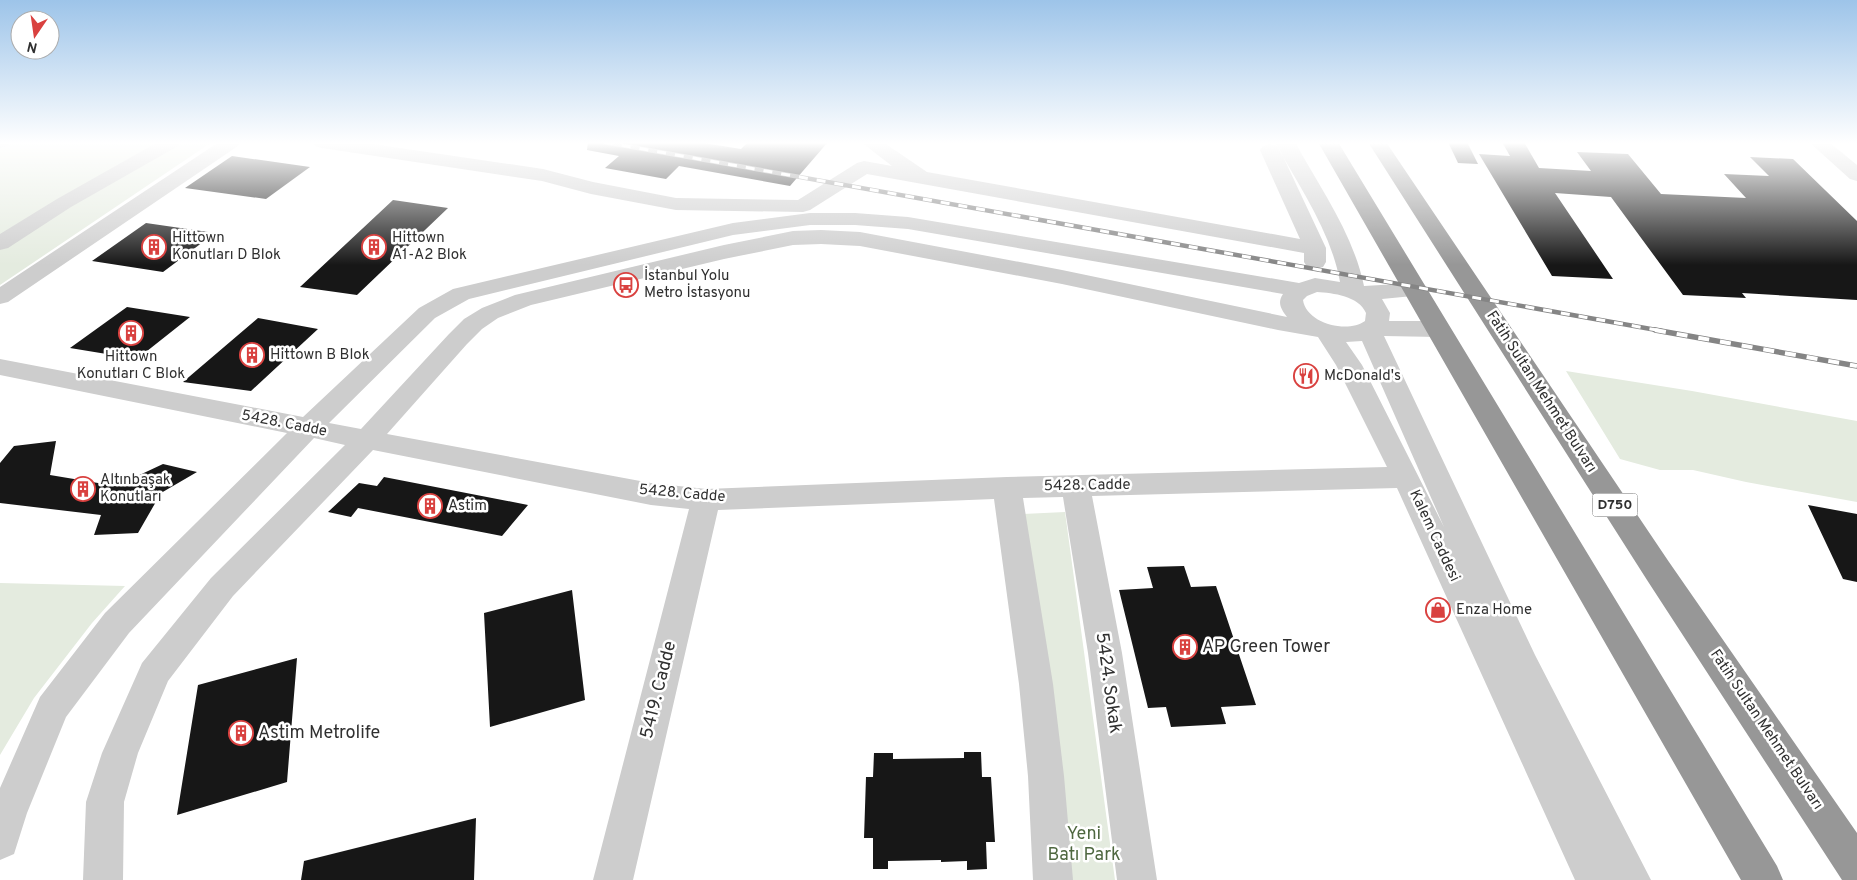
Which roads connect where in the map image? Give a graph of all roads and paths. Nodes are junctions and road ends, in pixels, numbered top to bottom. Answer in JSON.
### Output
{"nodes":[{"id":1,"x":99,"y":183,"type":"edge"},
{"id":2,"x":170,"y":183,"type":"edge"},
{"id":3,"x":573,"y":183,"type":"edge"},
{"id":4,"x":839,"y":183,"type":"edge"},
{"id":5,"x":955,"y":183,"type":"edge"},
{"id":6,"x":1286,"y":183,"type":"edge"},
{"id":7,"x":1307,"y":183,"type":"edge"},
{"id":8,"x":1352,"y":183,"type":"edge"},
{"id":9,"x":1404,"y":183,"type":"edge"},
{"id":10,"x":803,"y":206,"type":"junction"},
{"id":11,"x":855,"y":219,"type":"junction"},
{"id":12,"x":0,"y":243,"type":"edge"},
{"id":13,"x":1315,"y":248,"type":"junction"},
{"id":14,"x":1253,"y":282,"type":"junction"},
{"id":15,"x":1308,"y":288,"type":"junction"},
{"id":16,"x":1415,"y":290,"type":"junction"},
{"id":17,"x":1355,"y":292,"type":"junction"},
{"id":18,"x":0,"y":297,"type":"edge"},
{"id":19,"x":1245,"y":316,"type":"junction"},
{"id":20,"x":1370,"y":329,"type":"junction"},
{"id":21,"x":1438,"y":329,"type":"junction"},
{"id":22,"x":1322,"y":331,"type":"junction"},
{"id":23,"x":0,"y":367,"type":"edge"},
{"id":24,"x":307,"y":429,"type":"junction"},
{"id":25,"x":365,"y":441,"type":"junction"},
{"id":26,"x":1406,"y":477,"type":"junction"},
{"id":27,"x":1076,"y":486,"type":"junction"},
{"id":28,"x":1007,"y":488,"type":"junction"},
{"id":29,"x":706,"y":500,"type":"junction"},
{"id":30,"x":0,"y":841,"type":"edge"},
{"id":31,"x":1857,"y":867,"type":"edge"},
{"id":32,"x":103,"y":880,"type":"edge"},
{"id":33,"x":613,"y":880,"type":"edge"},
{"id":34,"x":1053,"y":880,"type":"edge"},
{"id":35,"x":1137,"y":880,"type":"edge"},
{"id":36,"x":1596,"y":880,"type":"edge"},
{"id":37,"x":1631,"y":880,"type":"edge"},
{"id":38,"x":1763,"y":880,"type":"edge"}],
"edges":[{"from":1,"to":12,"type":"street"},
{"from":2,"to":18,"type":"street"},
{"from":3,"to":10,"type":"street"},
{"from":4,"to":10,"type":"street"},
{"from":5,"to":13,"type":"street"},
{"from":6,"to":13,"type":"street"},
{"from":7,"to":17,"type":"street"},
{"from":8,"to":16,"type":"highway"},
{"from":9,"to":31,"type":"highway","name":"Fatih Sultan Mehmet Bulvarı","number":"D750"},
{"from":10,"to":11,"type":"street"},
{"from":11,"to":14,"type":"street"},
{"from":11,"to":24,"type":"street"},
{"from":13,"to":15,"type":"street"},
{"from":14,"to":15,"type":"street"},
{"from":14,"to":19,"type":"street"},
{"from":15,"to":17,"type":"street"},
{"from":15,"to":22,"type":"street","name":"Kalem Caddesi"},
{"from":16,"to":17,"type":"street"},
{"from":16,"to":21,"type":"highway"},
{"from":17,"to":20,"type":"street"},
{"from":19,"to":22,"type":"street"},
{"from":19,"to":25,"type":"street"},
{"from":20,"to":21,"type":"street"},
{"from":20,"to":22,"type":"street"},
{"from":20,"to":37,"type":"street","name":"Kalem Caddesi"},
{"from":21,"to":38,"type":"highway"},
{"from":22,"to":26,"type":"street","name":"Kalem Caddesi"},
{"from":23,"to":24,"type":"street","name":"5428. Cadde"},
{"from":24,"to":25,"type":"street","name":"5428. Cadde"},
{"from":24,"to":30,"type":"street"},
{"from":25,"to":29,"type":"street","name":"5428. Cadde"},
{"from":25,"to":32,"type":"street"},
{"from":26,"to":27,"type":"street","name":"5428. Cadde"},
{"from":26,"to":36,"type":"street","name":"Kalem Caddesi"},
{"from":27,"to":28,"type":"street","name":"5428. Cadde"},
{"from":27,"to":35,"type":"street","name":"5424. Sokak"},
{"from":28,"to":29,"type":"street","name":"5428. Cadde"},
{"from":28,"to":34,"type":"street"},
{"from":29,"to":33,"type":"street","name":"5419. Cadde"}]}
